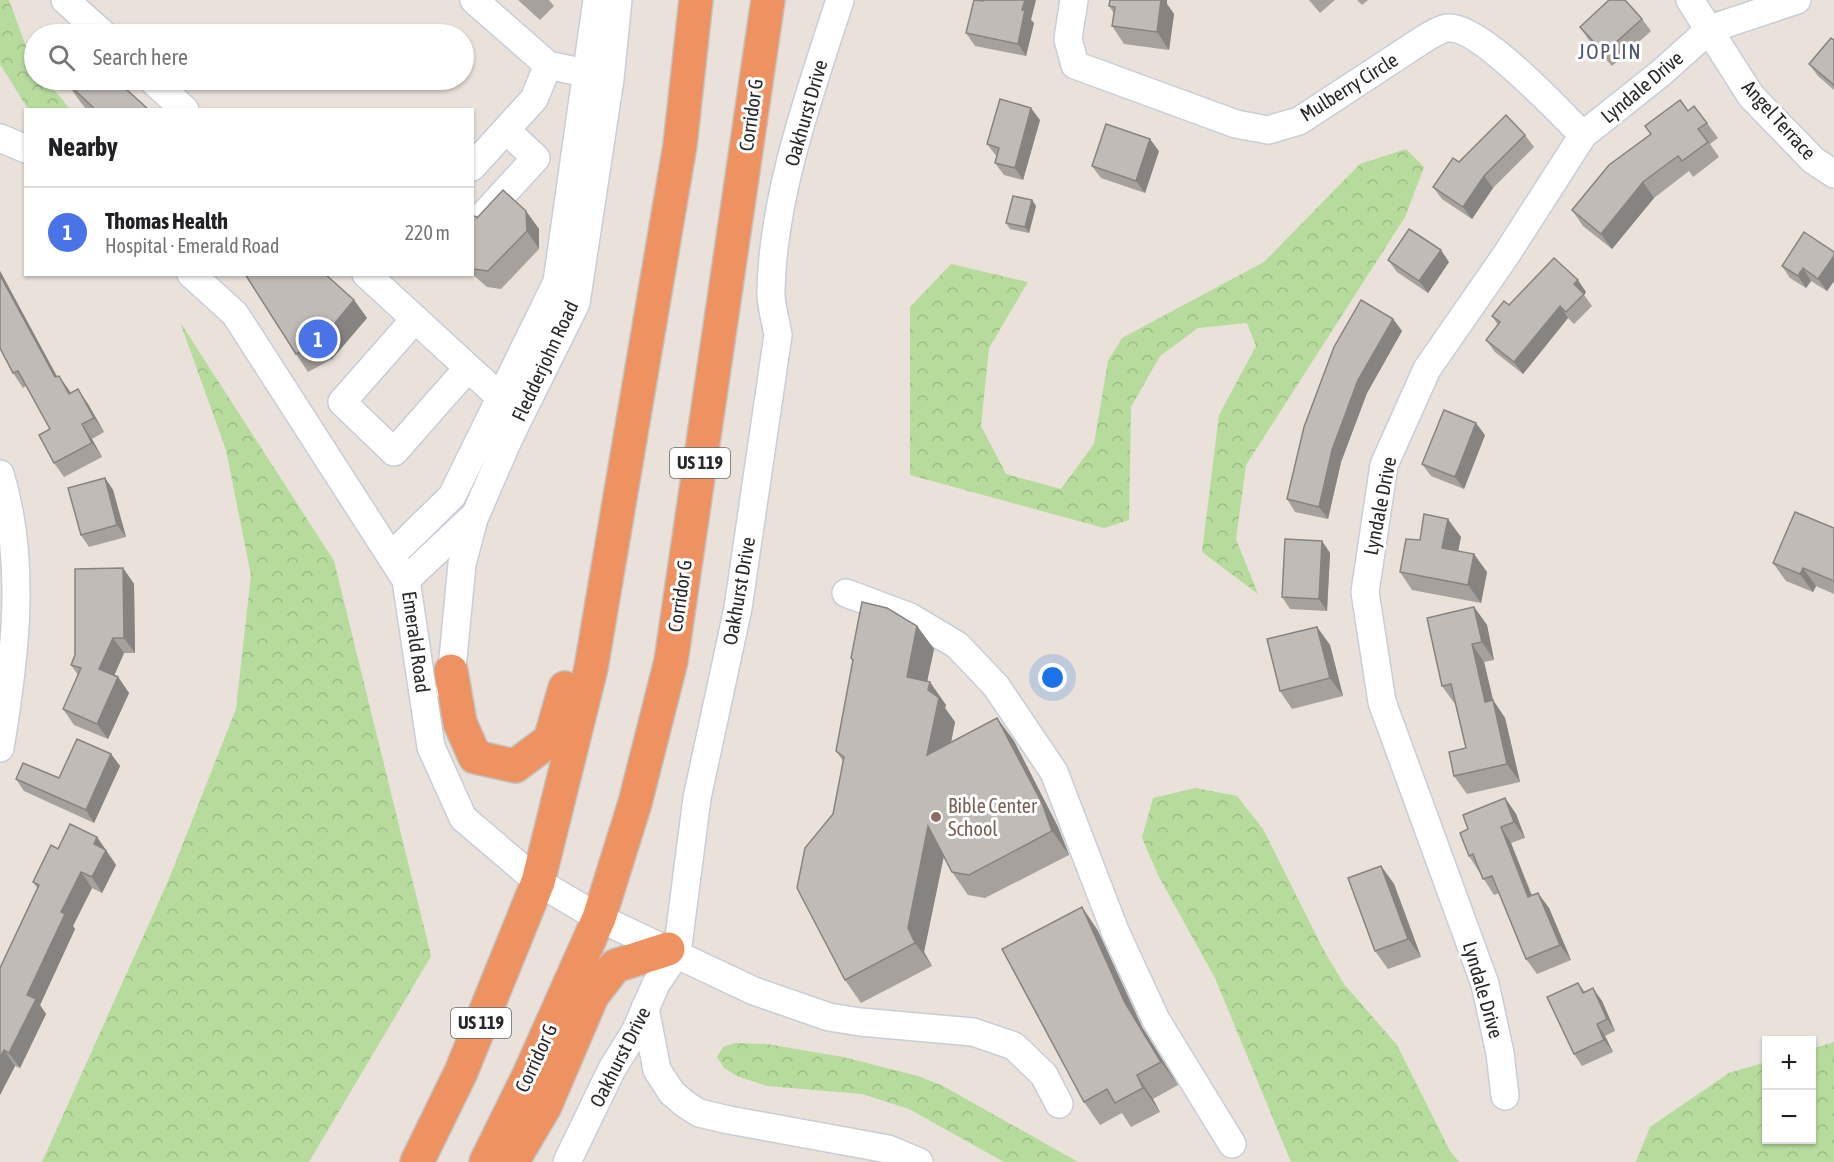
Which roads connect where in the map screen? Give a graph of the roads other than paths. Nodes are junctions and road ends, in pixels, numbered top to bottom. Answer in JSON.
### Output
{"nodes":[{"id":1,"x":65,"y":0,"type":"edge"},
{"id":2,"x":474,"y":0,"type":"edge"},
{"id":3,"x":597,"y":0,"type":"edge"},
{"id":4,"x":618,"y":0,"type":"edge"},
{"id":5,"x":696,"y":0,"type":"edge"},
{"id":6,"x":768,"y":0,"type":"edge"},
{"id":7,"x":840,"y":0,"type":"edge"},
{"id":8,"x":1074,"y":0,"type":"edge"},
{"id":9,"x":1690,"y":0,"type":"edge"},
{"id":10,"x":1797,"y":0,"type":"edge"},
{"id":11,"x":92,"y":24,"type":"edge"},
{"id":12,"x":1710,"y":29,"type":"junction"},
{"id":13,"x":548,"y":65,"type":"junction"},
{"id":14,"x":598,"y":76,"type":"junction"},
{"id":15,"x":163,"y":90,"type":"edge"},
{"id":16,"x":183,"y":108,"type":"edge"},
{"id":17,"x":506,"y":130,"type":"junction"},
{"id":18,"x":1583,"y":135,"type":"junction"},
{"id":19,"x":0,"y":138,"type":"edge"},
{"id":20,"x":24,"y":148,"type":"edge"},
{"id":21,"x":474,"y":165,"type":"edge"},
{"id":22,"x":1834,"y":174,"type":"edge"},
{"id":23,"x":474,"y":225,"type":"edge"},
{"id":24,"x":193,"y":276,"type":"edge"},
{"id":25,"x":371,"y":276,"type":"edge"},
{"id":26,"x":415,"y":319,"type":"junction"},
{"id":27,"x":468,"y":368,"type":"junction"},
{"id":28,"x":510,"y":406,"type":"junction"},
{"id":29,"x":630,"y":443,"type":"junction"},
{"id":30,"x":0,"y":474,"type":"edge"},
{"id":31,"x":476,"y":514,"type":"junction"},
{"id":32,"x":391,"y":556,"type":"junction"},
{"id":33,"x":406,"y":580,"type":"junction"},
{"id":34,"x":846,"y":592,"type":"dead end"},
{"id":35,"x":451,"y":671,"type":"junction"},
{"id":36,"x":0,"y":748,"type":"edge"},
{"id":37,"x":446,"y":779,"type":"junction"},
{"id":38,"x":538,"y":882,"type":"junction"},
{"id":39,"x":599,"y":918,"type":"junction"},
{"id":40,"x":672,"y":951,"type":"junction"},
{"id":41,"x":645,"y":1008,"type":"junction"},
{"id":42,"x":1505,"y":1096,"type":"dead end"},
{"id":43,"x":1059,"y":1104,"type":"dead end"},
{"id":44,"x":1232,"y":1144,"type":"dead end"},
{"id":45,"x":417,"y":1162,"type":"edge"},
{"id":46,"x":486,"y":1162,"type":"edge"},
{"id":47,"x":512,"y":1162,"type":"edge"},
{"id":48,"x":567,"y":1162,"type":"edge"},
{"id":49,"x":919,"y":1162,"type":"edge"}],
"edges":[{"from":1,"to":11,"type":"street"},
{"from":2,"to":13,"type":"street"},
{"from":3,"to":14,"type":"street"},
{"from":4,"to":14,"type":"street","name":"Fledderjohn Road"},
{"from":5,"to":29,"type":"highway","number":"US 119"},
{"from":6,"to":39,"type":"highway","name":"Corridor G","number":"US 119"},
{"from":7,"to":40,"type":"street","name":"Oakhurst Drive"},
{"from":8,"to":18,"type":"street","name":"Mulberry Circle"},
{"from":9,"to":12,"type":"street","name":"Angel Terrace"},
{"from":10,"to":12,"type":"street","name":"Lyndale Drive"},
{"from":12,"to":18,"type":"street","name":"Lyndale Drive"},
{"from":12,"to":22,"type":"street","name":"Angel Terrace"},
{"from":13,"to":14,"type":"street"},
{"from":13,"to":17,"type":"street"},
{"from":14,"to":28,"type":"street","name":"Fledderjohn Road"},
{"from":15,"to":16,"type":"street"},
{"from":17,"to":21,"type":"street"},
{"from":17,"to":23,"type":"street"},
{"from":18,"to":42,"type":"street","name":"Lyndale Drive"},
{"from":19,"to":20,"type":"street"},
{"from":24,"to":32,"type":"street","name":"Emerald Road"},
{"from":25,"to":26,"type":"street"},
{"from":26,"to":27,"type":"street"},
{"from":26,"to":27,"type":"street"},
{"from":27,"to":28,"type":"street"},
{"from":28,"to":31,"type":"street","name":"Fledderjohn Road"},
{"from":28,"to":32,"type":"street"},
{"from":29,"to":35,"type":"highway"},
{"from":29,"to":38,"type":"highway","number":"US 119"},
{"from":30,"to":36,"type":"street"},
{"from":31,"to":33,"type":"street","name":"Fledderjohn Road"},
{"from":31,"to":35,"type":"street"},
{"from":32,"to":33,"type":"street","name":"Emerald Road"},
{"from":33,"to":37,"type":"street","name":"Emerald Road"},
{"from":34,"to":44,"type":"street"},
{"from":35,"to":37,"type":"street"},
{"from":37,"to":38,"type":"street","name":"Emerald Road"},
{"from":38,"to":39,"type":"street","name":"Emerald Road"},
{"from":38,"to":45,"type":"highway","number":"US 119"},
{"from":39,"to":40,"type":"street","name":"Emerald Road"},
{"from":39,"to":46,"type":"highway","name":"Corridor G","number":"US 119"},
{"from":40,"to":41,"type":"street","name":"Oakhurst Drive"},
{"from":40,"to":43,"type":"street","name":"Emerald Road"},
{"from":40,"to":47,"type":"highway"},
{"from":41,"to":48,"type":"street","name":"Oakhurst Drive"},
{"from":41,"to":49,"type":"street"}]}
